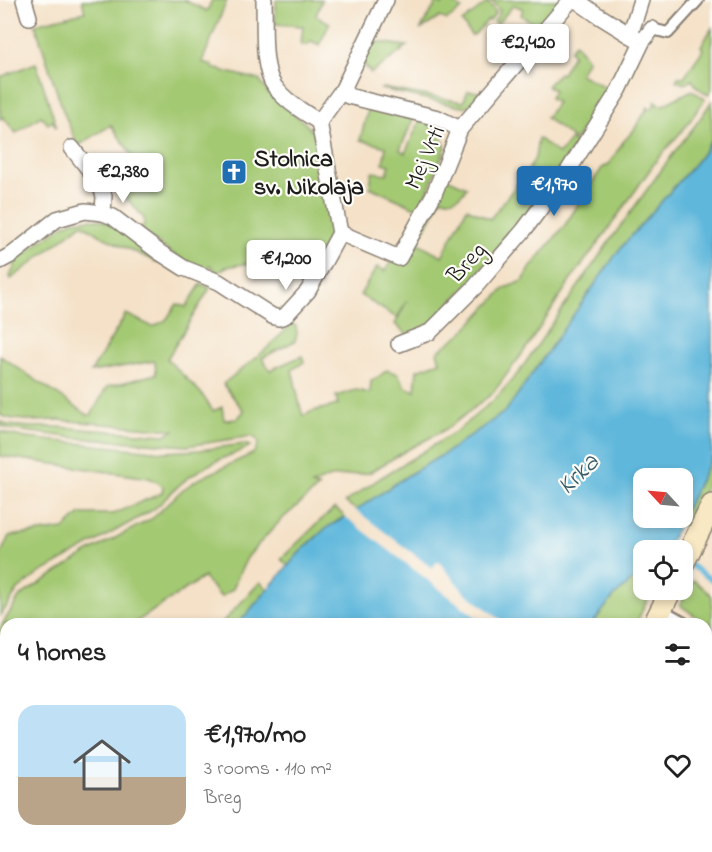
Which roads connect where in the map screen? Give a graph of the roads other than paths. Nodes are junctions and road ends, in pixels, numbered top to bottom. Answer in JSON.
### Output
{"nodes":[{"id":1,"x":24,"y":0,"type":"edge"},
{"id":2,"x":264,"y":0,"type":"edge"},
{"id":3,"x":386,"y":0,"type":"edge"},
{"id":4,"x":571,"y":0,"type":"edge"},
{"id":5,"x":576,"y":0,"type":"edge"},
{"id":6,"x":641,"y":0,"type":"edge"},
{"id":7,"x":698,"y":0,"type":"edge"},
{"id":8,"x":29,"y":17,"type":"dead end"},
{"id":9,"x":652,"y":29,"type":"joint"},
{"id":10,"x":636,"y":39,"type":"junction"},
{"id":11,"x":343,"y":89,"type":"junction"},
{"id":12,"x":319,"y":122,"type":"junction"},
{"id":13,"x":460,"y":129,"type":"junction"},
{"id":14,"x":72,"y":147,"type":"dead end"},
{"id":15,"x":103,"y":213,"type":"junction"},
{"id":16,"x":340,"y":233,"type":"junction"},
{"id":17,"x":0,"y":261,"type":"edge"},
{"id":18,"x":399,"y":344,"type":"dead end"},
{"id":19,"x":712,"y":505,"type":"edge"},
{"id":20,"x":693,"y":544,"type":"edge"},
{"id":21,"x":663,"y":605,"type":"edge"},
{"id":22,"x":676,"y":618,"type":"edge"}],
"edges":[{"from":1,"to":8,"type":"street"},
{"from":2,"to":12,"type":"street"},
{"from":3,"to":11,"type":"street"},
{"from":4,"to":13,"type":"street","name":"Mej Vrti"},
{"from":5,"to":10,"type":"street"},
{"from":6,"to":10,"type":"street"},
{"from":7,"to":9,"type":"street","name":"Breg"},
{"from":9,"to":10,"type":"street","name":"Breg"},
{"from":10,"to":18,"type":"street","name":"Breg"},
{"from":11,"to":12,"type":"street"},
{"from":11,"to":13,"type":"street"},
{"from":12,"to":16,"type":"street"},
{"from":13,"to":16,"type":"street","name":"Mej Vrti"},
{"from":14,"to":15,"type":"street"},
{"from":15,"to":16,"type":"street"},
{"from":15,"to":17,"type":"street"},
{"from":19,"to":20,"type":"main road"},
{"from":21,"to":22,"type":"street"}]}
